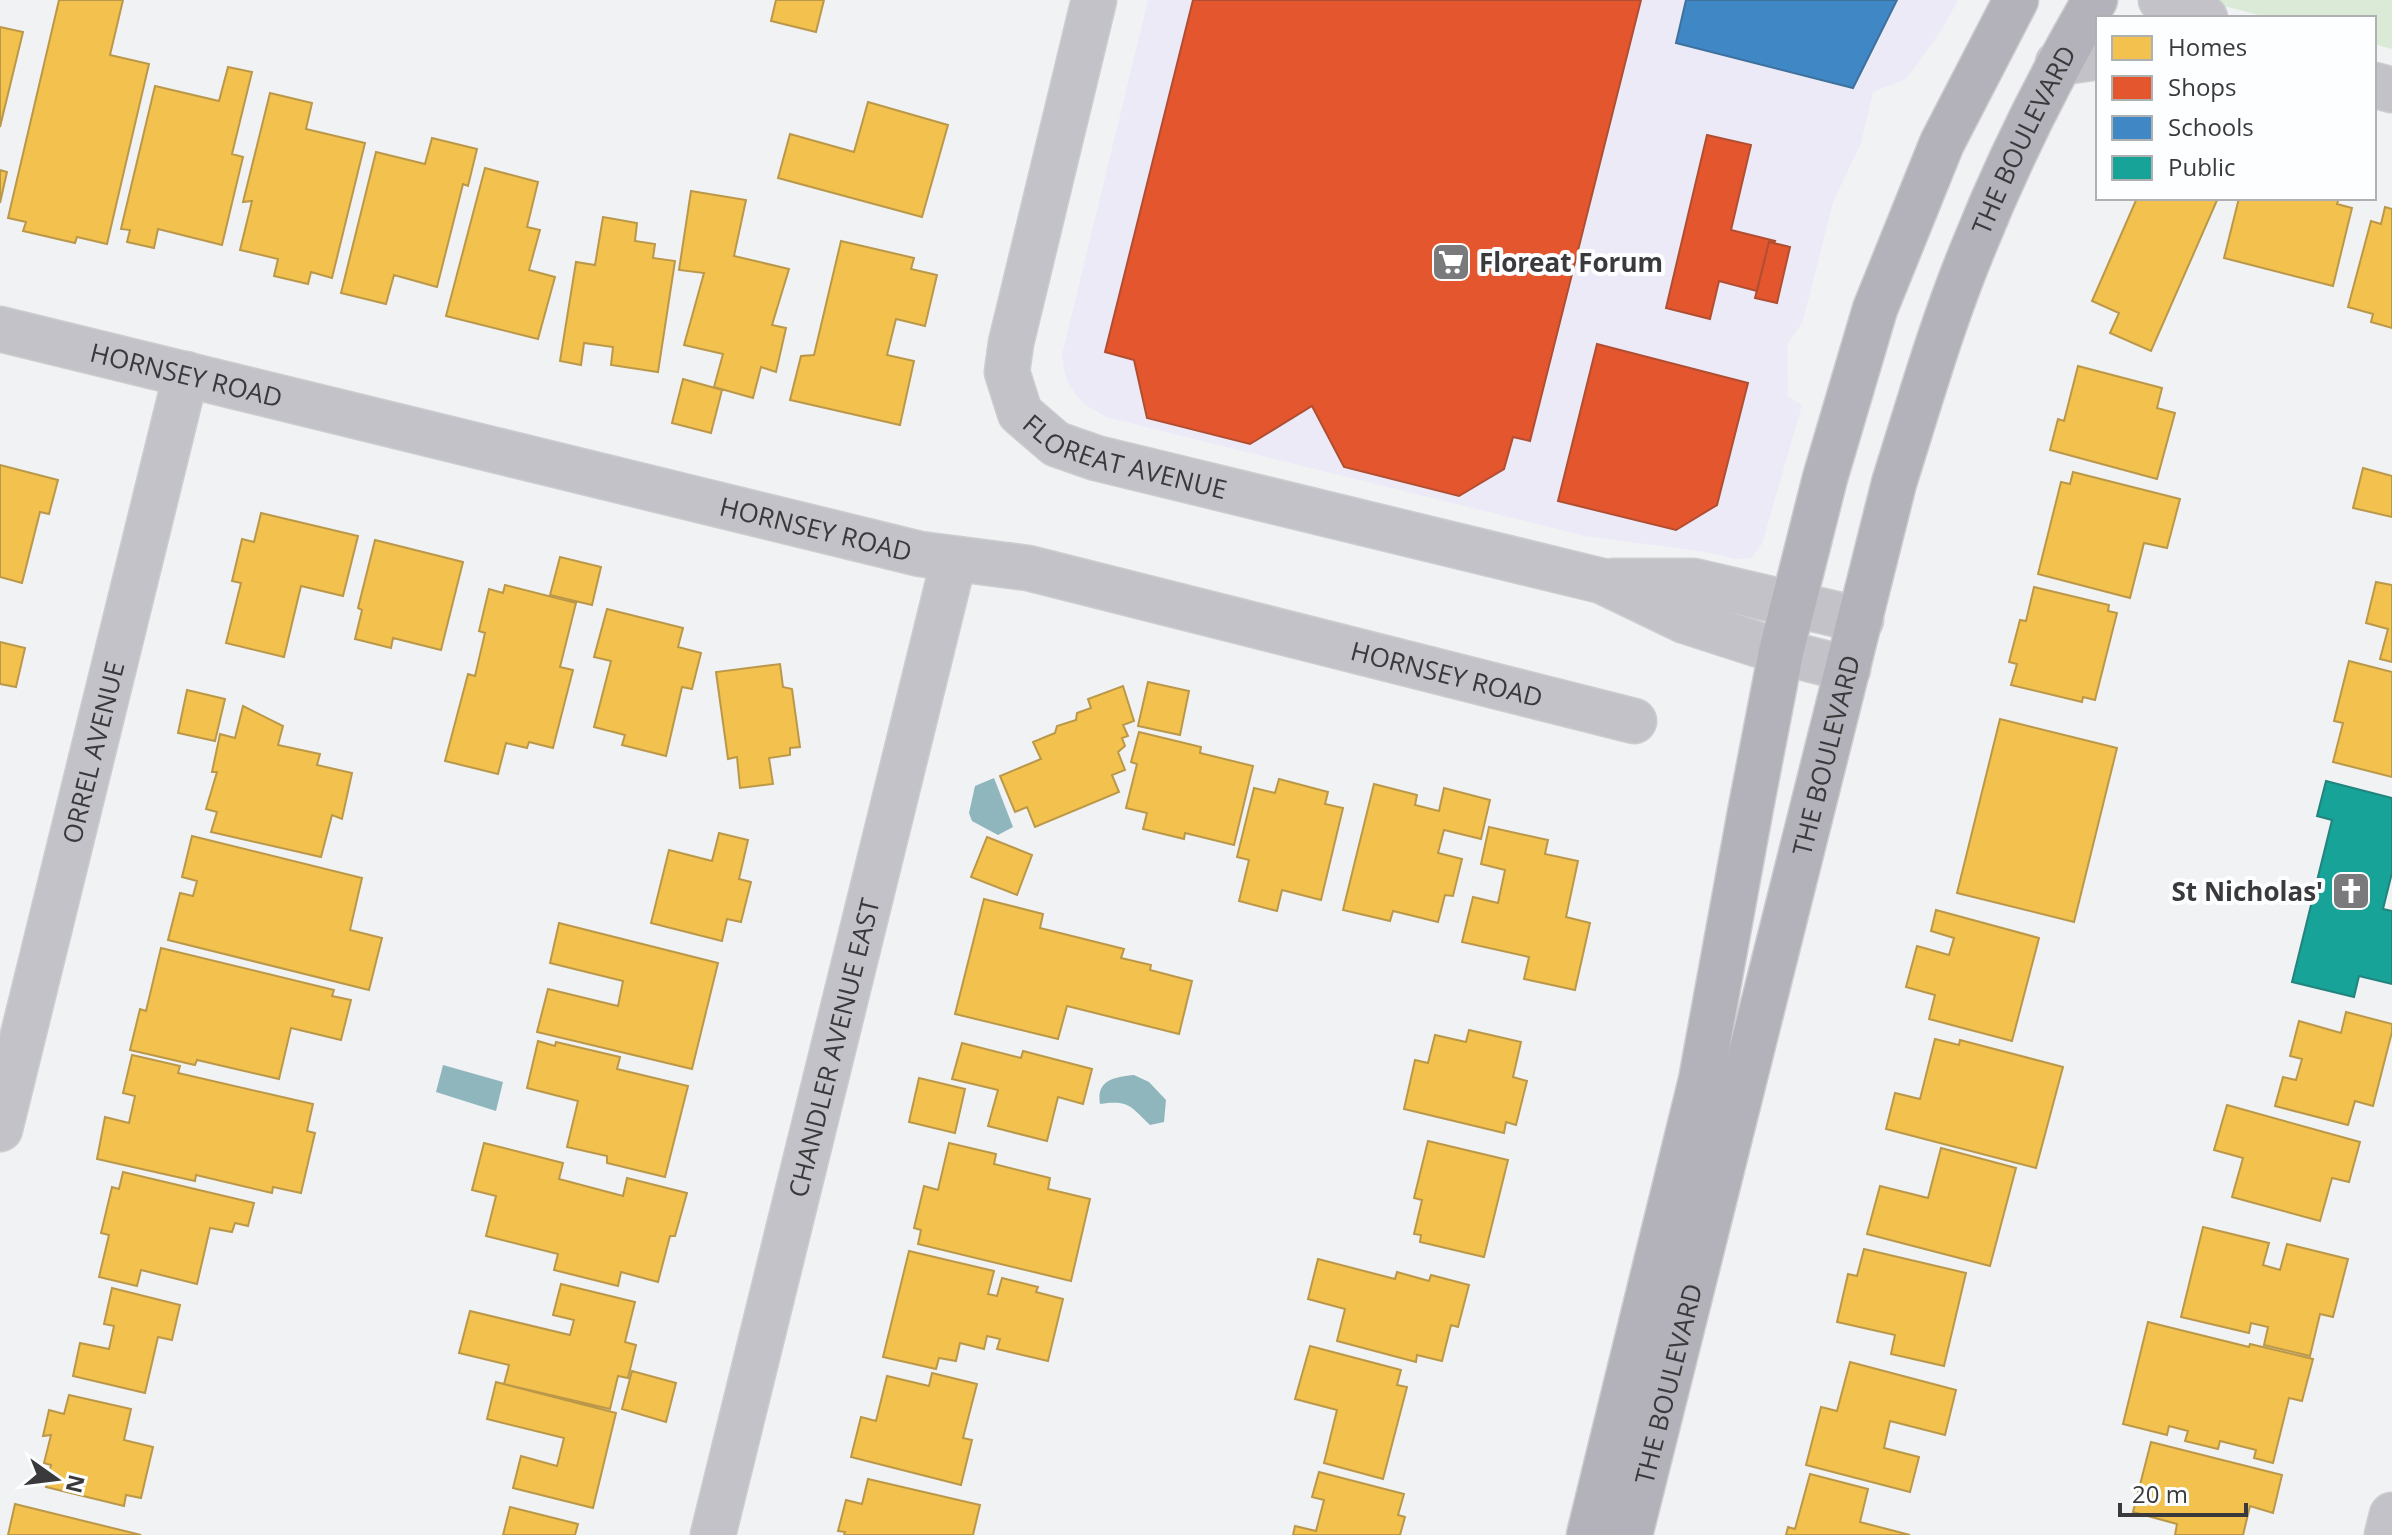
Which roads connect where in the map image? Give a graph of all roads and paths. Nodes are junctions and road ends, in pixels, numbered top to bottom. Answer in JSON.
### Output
{"nodes":[{"id":1,"x":1094,"y":0,"type":"edge"},
{"id":2,"x":2016,"y":0,"type":"edge"},
{"id":3,"x":2095,"y":0,"type":"edge"},
{"id":4,"x":2161,"y":0,"type":"edge"},
{"id":5,"x":2199,"y":16,"type":"edge"},
{"id":6,"x":2078,"y":60,"type":"edge"},
{"id":7,"x":0,"y":329,"type":"edge"},
{"id":8,"x":186,"y":374,"type":"junction"},
{"id":9,"x":954,"y":559,"type":"junction"},
{"id":10,"x":1602,"y":581,"type":"junction"},
{"id":11,"x":1794,"y":603,"type":"junction"},
{"id":12,"x":1861,"y":620,"type":"junction"},
{"id":13,"x":1781,"y":652,"type":"junction"},
{"id":14,"x":1848,"y":669,"type":"junction"},
{"id":15,"x":1634,"y":721,"type":"dead end"},
{"id":16,"x":0,"y":1129,"type":"edge"},
{"id":17,"x":2392,"y":1515,"type":"edge"},
{"id":18,"x":713,"y":1535,"type":"edge"},
{"id":19,"x":1589,"y":1535,"type":"edge"},
{"id":20,"x":1630,"y":1535,"type":"edge"},
{"id":21,"x":2387,"y":1535,"type":"edge"}],
"edges":[{"from":1,"to":10,"type":"street","name":"FLOREAT AVENUE"},
{"from":2,"to":11,"type":"main road","name":"THE BOULEVARD"},
{"from":3,"to":6,"type":"main road","name":"THE BOULEVARD"},
{"from":4,"to":5,"type":"street"},
{"from":6,"to":12,"type":"main road","name":"THE BOULEVARD"},
{"from":7,"to":8,"type":"street","name":"HORNSEY ROAD"},
{"from":8,"to":9,"type":"street","name":"HORNSEY ROAD"},
{"from":8,"to":16,"type":"street","name":"ORREL AVENUE"},
{"from":9,"to":15,"type":"street","name":"HORNSEY ROAD"},
{"from":9,"to":18,"type":"street","name":"CHANDLER AVENUE EAST"},
{"from":10,"to":11,"type":"street","name":"FLOREAT AVENUE"},
{"from":10,"to":13,"type":"street","name":"FLOREAT AVENUE"},
{"from":11,"to":12,"type":"street","name":"FLOREAT AVENUE"},
{"from":11,"to":13,"type":"main road","name":"THE BOULEVARD"},
{"from":12,"to":14,"type":"main road","name":"THE BOULEVARD"},
{"from":13,"to":14,"type":"street","name":"FLOREAT AVENUE"},
{"from":13,"to":19,"type":"main road","name":"THE BOULEVARD"},
{"from":14,"to":20,"type":"main road","name":"THE BOULEVARD"},
{"from":17,"to":21,"type":"street"}]}
